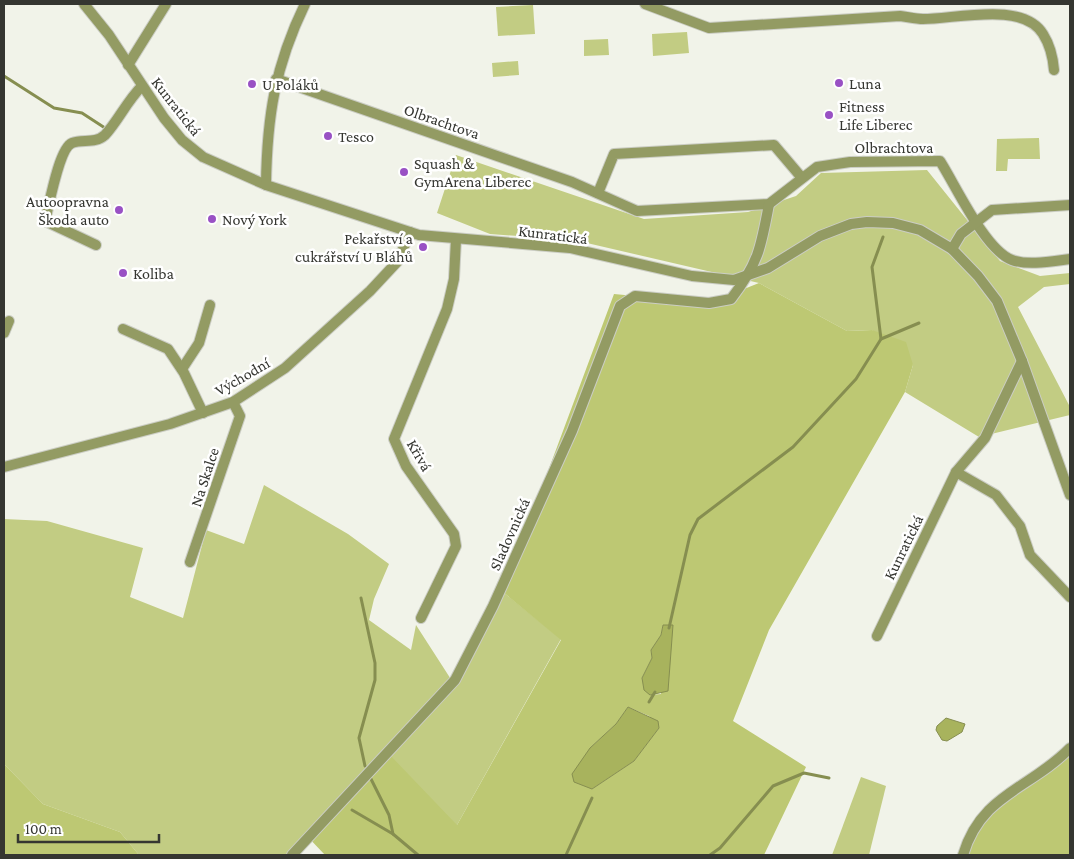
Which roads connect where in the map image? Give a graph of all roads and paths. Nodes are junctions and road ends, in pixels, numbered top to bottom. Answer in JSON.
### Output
{"nodes":[{"id":1,"x":84,"y":4,"type":"edge"},
{"id":2,"x":164,"y":4,"type":"edge"},
{"id":3,"x":304,"y":4,"type":"edge"},
{"id":4,"x":645,"y":4,"type":"edge"},
{"id":5,"x":1002,"y":8,"type":"edge"},
{"id":6,"x":128,"y":65,"type":"junction"},
{"id":7,"x":1054,"y":70,"type":"dead end"},
{"id":8,"x":276,"y":79,"type":"junction"},
{"id":9,"x":142,"y":86,"type":"junction"},
{"id":10,"x":802,"y":178,"type":"junction"},
{"id":11,"x":266,"y":185,"type":"junction"},
{"id":12,"x":598,"y":192,"type":"junction"},
{"id":13,"x":769,"y":204,"type":"junction"},
{"id":14,"x":1070,"y":205,"type":"edge"},
{"id":15,"x":975,"y":222,"type":"junction"},
{"id":16,"x":410,"y":232,"type":"junction"},
{"id":17,"x":456,"y":239,"type":"junction"},
{"id":18,"x":96,"y":245,"type":"dead end"},
{"id":19,"x":952,"y":249,"type":"junction"},
{"id":20,"x":1070,"y":259,"type":"edge"},
{"id":21,"x":748,"y":278,"type":"junction"},
{"id":22,"x":210,"y":304,"type":"dead end"},
{"id":23,"x":10,"y":321,"type":"dead end"},
{"id":24,"x":123,"y":329,"type":"dead end"},
{"id":25,"x":4,"y":333,"type":"edge"},
{"id":26,"x":1022,"y":361,"type":"junction"},
{"id":27,"x":182,"y":369,"type":"junction"},
{"id":28,"x":233,"y":402,"type":"junction"},
{"id":29,"x":203,"y":413,"type":"junction"},
{"id":30,"x":4,"y":467,"type":"edge"},
{"id":31,"x":956,"y":472,"type":"junction"},
{"id":32,"x":1070,"y":495,"type":"edge"},
{"id":33,"x":190,"y":562,"type":"dead end"},
{"id":34,"x":1070,"y":597,"type":"edge"},
{"id":35,"x":421,"y":618,"type":"dead end"},
{"id":36,"x":877,"y":636,"type":"dead end"},
{"id":37,"x":1070,"y":748,"type":"edge"},
{"id":38,"x":292,"y":855,"type":"edge"},
{"id":39,"x":962,"y":855,"type":"edge"}],
"edges":[{"from":1,"to":6,"type":"street","name":"Kunratická"},
{"from":2,"to":6,"type":"street"},
{"from":3,"to":8,"type":"street"},
{"from":4,"to":5,"type":"street"},
{"from":5,"to":7,"type":"street"},
{"from":6,"to":9,"type":"street","name":"Kunratická"},
{"from":8,"to":11,"type":"street"},
{"from":8,"to":12,"type":"street","name":"Olbrachtova"},
{"from":9,"to":11,"type":"street","name":"Kunratická"},
{"from":9,"to":18,"type":"street"},
{"from":10,"to":12,"type":"street"},
{"from":10,"to":13,"type":"street","name":"Olbrachtova"},
{"from":10,"to":15,"type":"street","name":"Olbrachtova"},
{"from":11,"to":16,"type":"street","name":"Kunratická"},
{"from":12,"to":13,"type":"street","name":"Olbrachtova"},
{"from":13,"to":21,"type":"street"},
{"from":14,"to":15,"type":"street"},
{"from":15,"to":19,"type":"street"},
{"from":15,"to":20,"type":"street"},
{"from":16,"to":17,"type":"street","name":"Kunratická"},
{"from":16,"to":28,"type":"street","name":"Východní"},
{"from":17,"to":21,"type":"street","name":"Kunratická"},
{"from":17,"to":35,"type":"street","name":"Křivá"},
{"from":19,"to":21,"type":"street","name":"Kunratická"},
{"from":19,"to":26,"type":"street","name":"Kunratická"},
{"from":21,"to":38,"type":"street","name":"Sladovnická"},
{"from":22,"to":27,"type":"street"},
{"from":23,"to":25,"type":"street"},
{"from":24,"to":27,"type":"street"},
{"from":26,"to":31,"type":"street","name":"Kunratická"},
{"from":26,"to":32,"type":"street","name":"Kunratická"},
{"from":27,"to":29,"type":"street"},
{"from":28,"to":29,"type":"street","name":"Východní"},
{"from":28,"to":33,"type":"street","name":"Na Skalce"},
{"from":29,"to":30,"type":"street","name":"Východní"},
{"from":31,"to":34,"type":"street"},
{"from":31,"to":36,"type":"street","name":"Kunratická"},
{"from":37,"to":39,"type":"street"}]}
